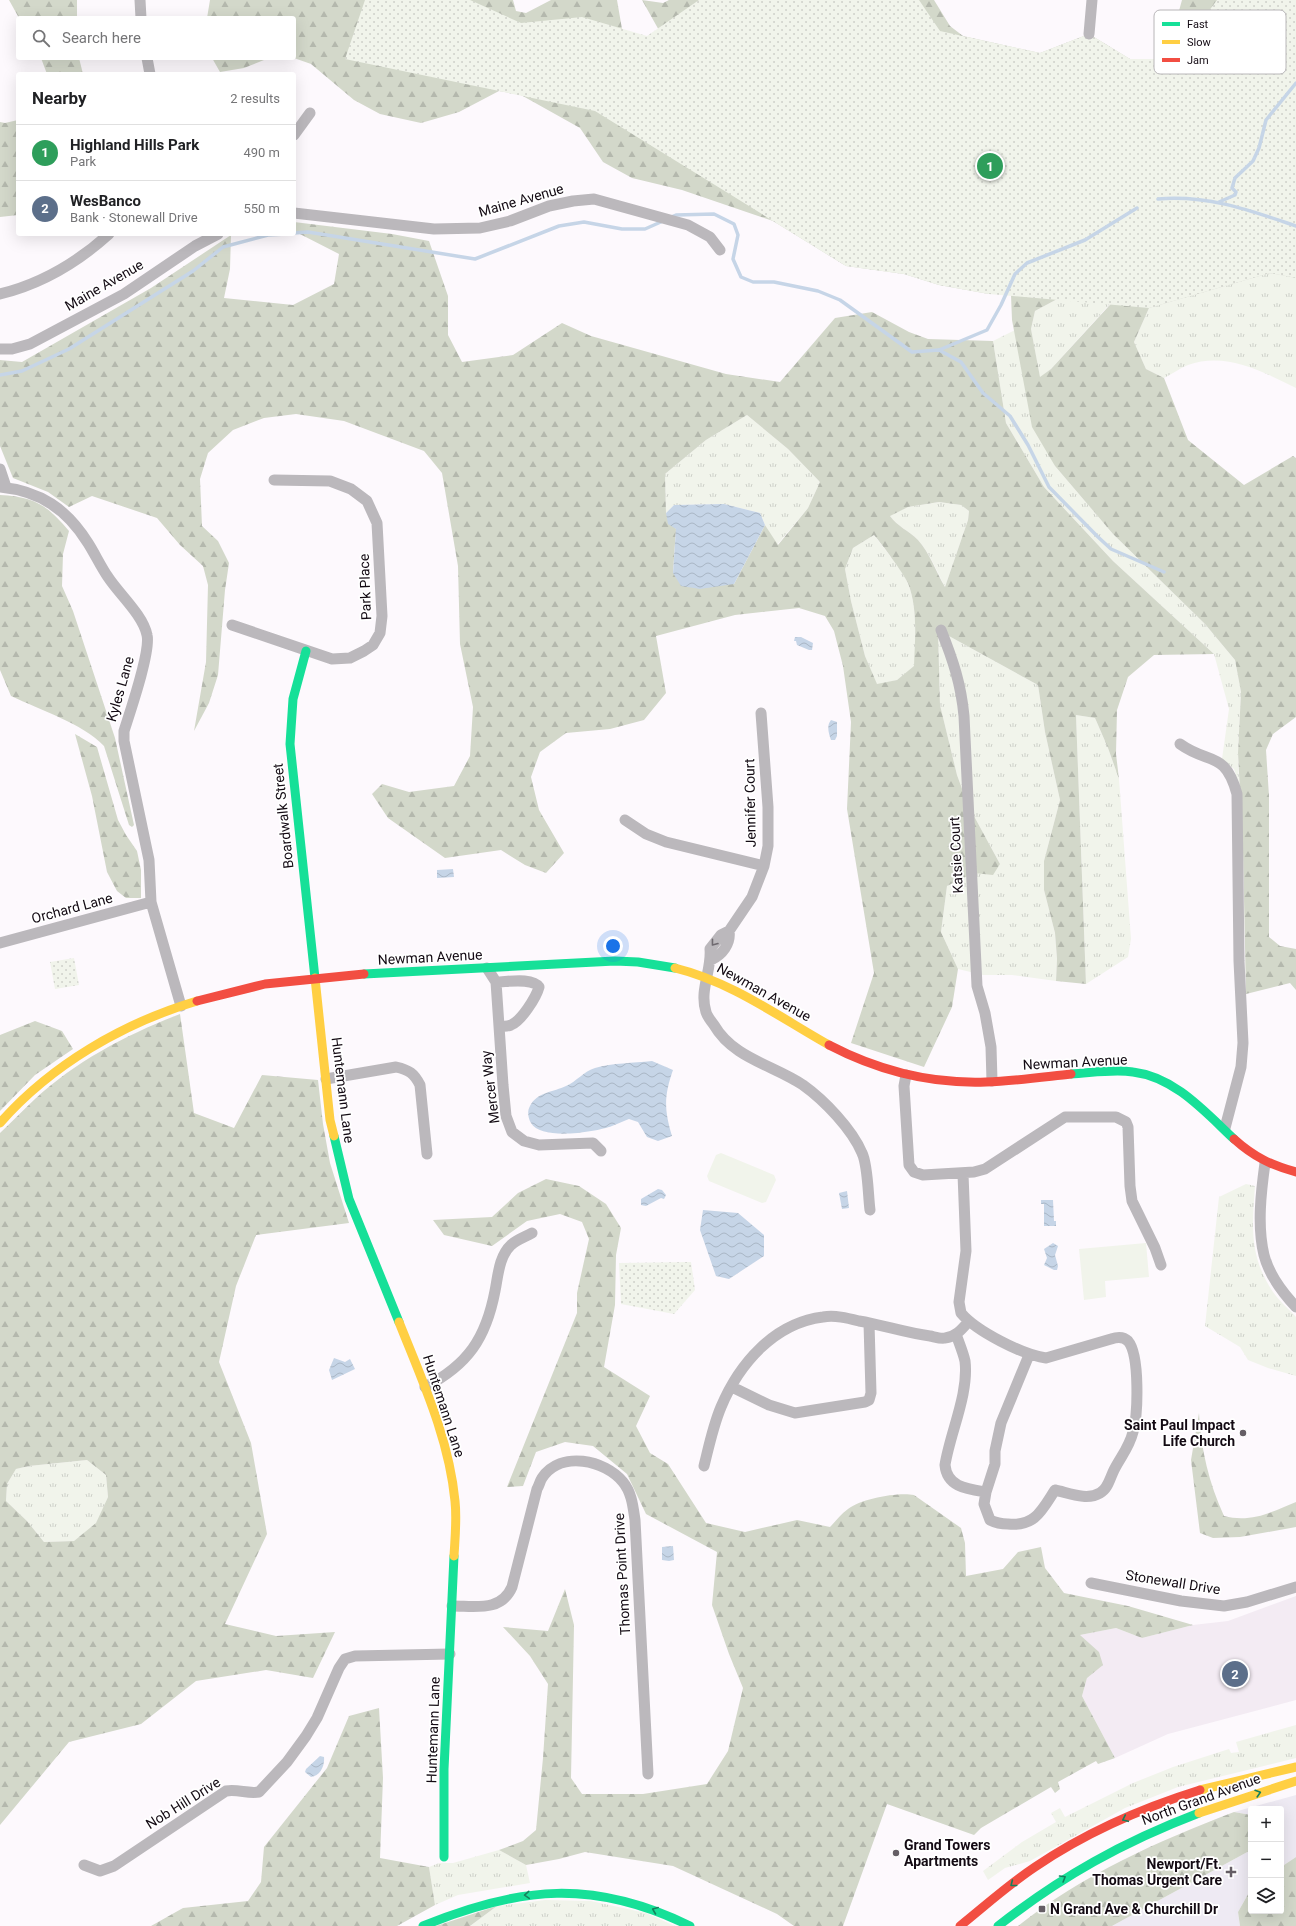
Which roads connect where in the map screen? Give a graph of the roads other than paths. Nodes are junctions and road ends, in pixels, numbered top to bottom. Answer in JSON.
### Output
{"nodes":[{"id":1,"x":140,"y":0,"type":"edge"},
{"id":2,"x":1092,"y":0,"type":"edge"},
{"id":3,"x":141,"y":16,"type":"edge"},
{"id":4,"x":1089,"y":34,"type":"dead end"},
{"id":5,"x":147,"y":60,"type":"edge"},
{"id":6,"x":150,"y":72,"type":"edge"},
{"id":7,"x":310,"y":113,"type":"dead end"},
{"id":8,"x":296,"y":132,"type":"edge"},
{"id":9,"x":296,"y":213,"type":"edge"},
{"id":10,"x":107,"y":236,"type":"edge"},
{"id":11,"x":214,"y":236,"type":"edge"},
{"id":12,"x":720,"y":250,"type":"dead end"},
{"id":13,"x":0,"y":294,"type":"edge"},
{"id":14,"x":0,"y":349,"type":"edge"},
{"id":15,"x":0,"y":469,"type":"edge"},
{"id":16,"x":274,"y":480,"type":"dead end"},
{"id":17,"x":3,"y":487,"type":"edge"},
{"id":18,"x":232,"y":625,"type":"dead end"},
{"id":19,"x":941,"y":630,"type":"dead end"},
{"id":20,"x":306,"y":651,"type":"junction"},
{"id":21,"x":761,"y":713,"type":"dead end"},
{"id":22,"x":1180,"y":744,"type":"dead end"},
{"id":23,"x":625,"y":820,"type":"dead end"},
{"id":24,"x":764,"y":866,"type":"junction"},
{"id":25,"x":151,"y":902,"type":"junction"},
{"id":26,"x":0,"y":943,"type":"edge"},
{"id":27,"x":486,"y":968,"type":"junction"},
{"id":28,"x":706,"y":976,"type":"junction"},
{"id":29,"x":316,"y":978,"type":"junction"},
{"id":30,"x":496,"y":982,"type":"junction"},
{"id":31,"x":181,"y":1006,"type":"junction"},
{"id":32,"x":499,"y":1026,"type":"junction"},
{"id":33,"x":906,"y":1075,"type":"junction"},
{"id":34,"x":326,"y":1079,"type":"junction"},
{"id":35,"x":992,"y":1081,"type":"junction"},
{"id":36,"x":0,"y":1123,"type":"edge"},
{"id":37,"x":1225,"y":1128,"type":"junction"},
{"id":38,"x":601,"y":1150,"type":"dead end"},
{"id":39,"x":427,"y":1154,"type":"dead end"},
{"id":40,"x":1265,"y":1163,"type":"junction"},
{"id":41,"x":1296,"y":1172,"type":"edge"},
{"id":42,"x":963,"y":1174,"type":"junction"},
{"id":43,"x":870,"y":1210,"type":"dead end"},
{"id":44,"x":532,"y":1233,"type":"dead end"},
{"id":45,"x":1161,"y":1265,"type":"dead end"},
{"id":46,"x":1296,"y":1307,"type":"edge"},
{"id":47,"x":969,"y":1321,"type":"junction"},
{"id":48,"x":869,"y":1322,"type":"junction"},
{"id":49,"x":956,"y":1334,"type":"junction"},
{"id":50,"x":1029,"y":1355,"type":"junction"},
{"id":51,"x":732,"y":1386,"type":"junction"},
{"id":52,"x":425,"y":1387,"type":"junction"},
{"id":53,"x":704,"y":1466,"type":"dead end"},
{"id":54,"x":986,"y":1492,"type":"junction"},
{"id":55,"x":1091,"y":1583,"type":"dead end"},
{"id":56,"x":1296,"y":1587,"type":"edge"},
{"id":57,"x":452,"y":1606,"type":"junction"},
{"id":58,"x":450,"y":1654,"type":"junction"},
{"id":59,"x":1296,"y":1767,"type":"edge"},
{"id":60,"x":648,"y":1774,"type":"dead end"},
{"id":61,"x":1296,"y":1781,"type":"edge"},
{"id":62,"x":444,"y":1857,"type":"dead end"},
{"id":63,"x":84,"y":1865,"type":"dead end"},
{"id":64,"x":423,"y":1926,"type":"edge"},
{"id":65,"x":690,"y":1926,"type":"edge"},
{"id":66,"x":960,"y":1926,"type":"edge"},
{"id":67,"x":998,"y":1926,"type":"edge"}],
"edges":[{"from":1,"to":3,"type":"street"},
{"from":2,"to":4,"type":"street"},
{"from":5,"to":6,"type":"street"},
{"from":7,"to":8,"type":"street"},
{"from":9,"to":12,"type":"street","name":"Maine Avenue"},
{"from":10,"to":13,"type":"street"},
{"from":11,"to":14,"type":"street","name":"Maine Avenue"},
{"from":15,"to":17,"type":"street"},
{"from":16,"to":20,"type":"street","name":"Park Place"},
{"from":17,"to":25,"type":"street","name":"Kyles Lane"},
{"from":18,"to":20,"type":"street","name":"Park Place"},
{"from":19,"to":35,"type":"street","name":"Katsie Court"},
{"from":20,"to":29,"type":"main road","name":"Boardwalk Street"},
{"from":21,"to":24,"type":"street","name":"Jennifer Court"},
{"from":22,"to":37,"type":"street"},
{"from":23,"to":24,"type":"street"},
{"from":24,"to":28,"type":"street","name":"Jennifer Court"},
{"from":25,"to":26,"type":"street","name":"Orchard Lane"},
{"from":25,"to":31,"type":"street","name":"Kyles Lane"},
{"from":27,"to":28,"type":"main road","name":"Newman Avenue"},
{"from":27,"to":29,"type":"main road","name":"Newman Avenue"},
{"from":27,"to":30,"type":"street"},
{"from":28,"to":33,"type":"main road","name":"Newman Avenue"},
{"from":28,"to":43,"type":"street","name":"Jennifer Court"},
{"from":29,"to":31,"type":"main road","name":"Newman Avenue"},
{"from":29,"to":34,"type":"main road","name":"Huntemann Lane"},
{"from":30,"to":32,"type":"street","name":"Mercer Way"},
{"from":30,"to":32,"type":"street"},
{"from":31,"to":36,"type":"main road","name":"Newman Avenue"},
{"from":32,"to":38,"type":"street","name":"Mercer Way"},
{"from":33,"to":35,"type":"main road","name":"Newman Avenue"},
{"from":33,"to":42,"type":"street"},
{"from":34,"to":39,"type":"street"},
{"from":34,"to":52,"type":"main road","name":"Huntemann Lane"},
{"from":35,"to":37,"type":"main road","name":"Newman Avenue"},
{"from":37,"to":40,"type":"main road","name":"Newman Avenue"},
{"from":40,"to":41,"type":"main road","name":"Newman Avenue"},
{"from":40,"to":46,"type":"street"},
{"from":42,"to":45,"type":"street"},
{"from":42,"to":47,"type":"street"},
{"from":44,"to":52,"type":"street"},
{"from":47,"to":49,"type":"street"},
{"from":47,"to":50,"type":"street"},
{"from":48,"to":49,"type":"street"},
{"from":48,"to":51,"type":"street"},
{"from":48,"to":51,"type":"street"},
{"from":49,"to":54,"type":"street"},
{"from":50,"to":54,"type":"street"},
{"from":50,"to":54,"type":"street"},
{"from":51,"to":53,"type":"street"},
{"from":52,"to":57,"type":"main road","name":"Huntemann Lane"},
{"from":55,"to":56,"type":"street","name":"Stonewall Drive"},
{"from":57,"to":58,"type":"main road","name":"Huntemann Lane"},
{"from":57,"to":60,"type":"street","name":"Thomas Point Drive"},
{"from":58,"to":62,"type":"main road","name":"Huntemann Lane"},
{"from":58,"to":63,"type":"street","name":"Nob Hill Drive"},
{"from":59,"to":66,"type":"main road","name":"North Grand Avenue","one_way":true},
{"from":67,"to":61,"type":"main road","name":"North Grand Avenue","one_way":true},
{"from":65,"to":64,"type":"main road","one_way":true}]}
